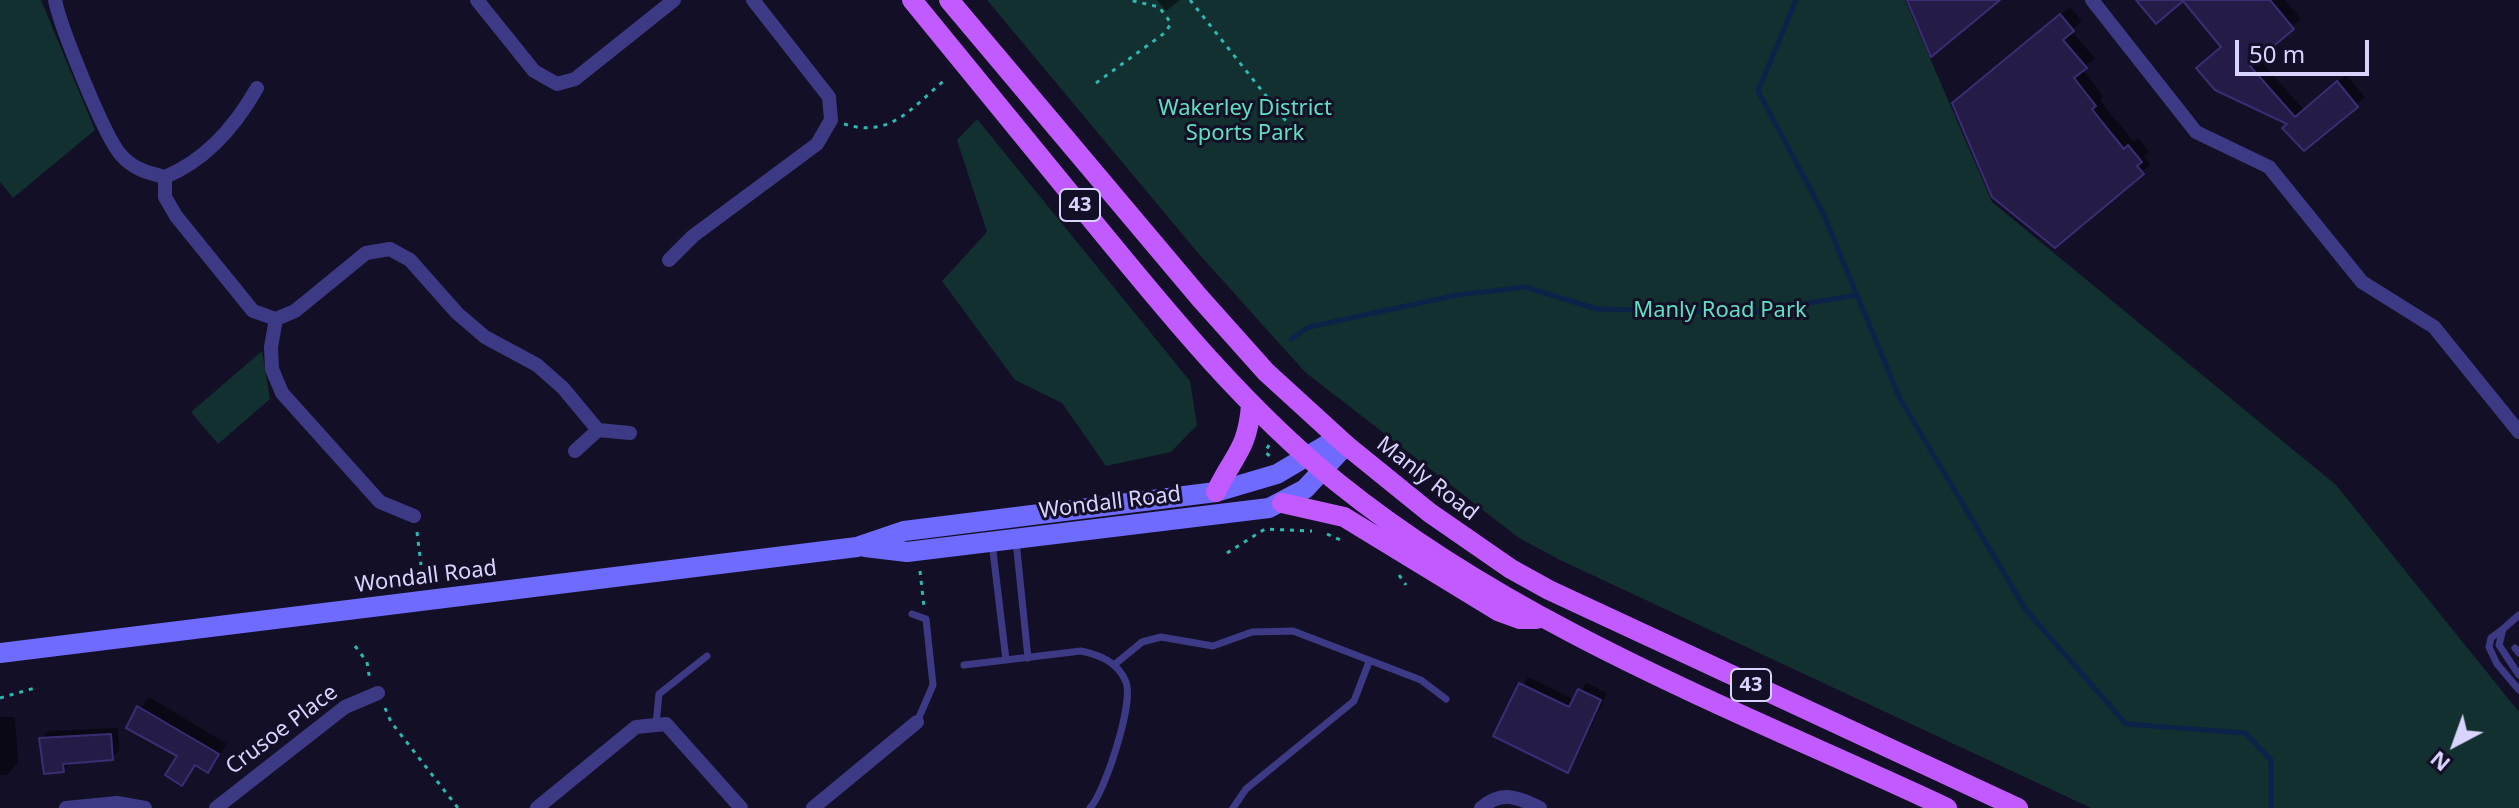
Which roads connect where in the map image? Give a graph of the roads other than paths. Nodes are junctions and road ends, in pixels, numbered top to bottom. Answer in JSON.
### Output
{"nodes":[{"id":1,"x":55,"y":0,"type":"edge"},
{"id":2,"x":477,"y":0,"type":"edge"},
{"id":3,"x":674,"y":0,"type":"edge"},
{"id":4,"x":753,"y":0,"type":"edge"},
{"id":5,"x":912,"y":0,"type":"edge"},
{"id":6,"x":949,"y":0,"type":"edge"},
{"id":7,"x":2092,"y":0,"type":"edge"},
{"id":8,"x":257,"y":88,"type":"dead end"},
{"id":9,"x":165,"y":177,"type":"junction"},
{"id":10,"x":669,"y":260,"type":"dead end"},
{"id":11,"x":276,"y":319,"type":"junction"},
{"id":12,"x":1251,"y":406,"type":"junction"},
{"id":13,"x":598,"y":430,"type":"junction"},
{"id":14,"x":2519,"y":432,"type":"edge"},
{"id":15,"x":630,"y":433,"type":"dead end"},
{"id":16,"x":1342,"y":442,"type":"junction"},
{"id":17,"x":575,"y":451,"type":"dead end"},
{"id":18,"x":1316,"y":464,"type":"junction"},
{"id":19,"x":1216,"y":492,"type":"junction"},
{"id":20,"x":1282,"y":503,"type":"junction"},
{"id":21,"x":414,"y":516,"type":"road end"},
{"id":22,"x":1016,"y":539,"type":"junction"},
{"id":23,"x":992,"y":542,"type":"junction"},
{"id":24,"x":857,"y":547,"type":"junction"},
{"id":25,"x":912,"y":614,"type":"dead end"},
{"id":26,"x":2519,"y":615,"type":"edge"},
{"id":27,"x":1545,"y":619,"type":"junction"},
{"id":28,"x":2503,"y":629,"type":"junction"},
{"id":29,"x":0,"y":653,"type":"edge"},
{"id":30,"x":707,"y":656,"type":"dead end"},
{"id":31,"x":1028,"y":658,"type":"junction"},
{"id":32,"x":1006,"y":660,"type":"junction"},
{"id":33,"x":1369,"y":662,"type":"junction"},
{"id":34,"x":964,"y":665,"type":"dead end"},
{"id":35,"x":1114,"y":665,"type":"junction"},
{"id":36,"x":2519,"y":675,"type":"edge"},
{"id":37,"x":652,"y":685,"type":"dead end"},
{"id":38,"x":2519,"y":690,"type":"edge"},
{"id":39,"x":378,"y":693,"type":"road end"},
{"id":40,"x":659,"y":694,"type":"junction"},
{"id":41,"x":1446,"y":699,"type":"dead end"},
{"id":42,"x":917,"y":722,"type":"joint"},
{"id":43,"x":656,"y":724,"type":"junction"},
{"id":44,"x":66,"y":808,"type":"edge"},
{"id":45,"x":145,"y":808,"type":"edge"},
{"id":46,"x":216,"y":808,"type":"edge"},
{"id":47,"x":537,"y":808,"type":"edge"},
{"id":48,"x":741,"y":808,"type":"edge"},
{"id":49,"x":813,"y":808,"type":"edge"},
{"id":50,"x":1090,"y":808,"type":"edge"},
{"id":51,"x":1233,"y":808,"type":"edge"},
{"id":52,"x":1481,"y":808,"type":"edge"},
{"id":53,"x":1540,"y":808,"type":"edge"},
{"id":54,"x":1947,"y":808,"type":"edge"},
{"id":55,"x":2018,"y":808,"type":"edge"}],
"edges":[{"from":1,"to":9,"type":"street"},
{"from":2,"to":3,"type":"street"},
{"from":4,"to":10,"type":"street"},
{"from":5,"to":12,"type":"main road","number":"43"},
{"from":6,"to":16,"type":"main road","name":"Manly Road","number":"43"},
{"from":7,"to":14,"type":"street"},
{"from":8,"to":9,"type":"street"},
{"from":9,"to":11,"type":"street"},
{"from":11,"to":13,"type":"street"},
{"from":11,"to":21,"type":"street"},
{"from":12,"to":18,"type":"main road","number":"43"},
{"from":12,"to":19,"type":"main road"},
{"from":13,"to":15,"type":"street"},
{"from":13,"to":17,"type":"street"},
{"from":16,"to":18,"type":"main road","name":"Wondall Road"},
{"from":16,"to":55,"type":"main road","name":"Manly Road","number":"43"},
{"from":18,"to":19,"type":"main road","name":"Wondall Road"},
{"from":18,"to":20,"type":"main road","name":"Wondall Road"},
{"from":18,"to":27,"type":"main road","number":"43"},
{"from":19,"to":24,"type":"main road","name":"Wondall Road"},
{"from":20,"to":22,"type":"main road","name":"Wondall Road"},
{"from":20,"to":27,"type":"main road"},
{"from":22,"to":23,"type":"main road","name":"Wondall Road"},
{"from":22,"to":31,"type":"lane"},
{"from":23,"to":24,"type":"main road","name":"Wondall Road"},
{"from":23,"to":32,"type":"lane"},
{"from":24,"to":29,"type":"main road","name":"Wondall Road"},
{"from":25,"to":42,"type":"lane"},
{"from":26,"to":28,"type":"lane"},
{"from":27,"to":54,"type":"main road","number":"43"},
{"from":28,"to":36,"type":"lane"},
{"from":28,"to":38,"type":"lane"},
{"from":30,"to":40,"type":"lane"},
{"from":31,"to":32,"type":"lane"},
{"from":31,"to":35,"type":"lane"},
{"from":32,"to":34,"type":"lane"},
{"from":33,"to":35,"type":"lane"},
{"from":33,"to":41,"type":"lane"},
{"from":33,"to":51,"type":"lane"},
{"from":35,"to":50,"type":"lane"},
{"from":37,"to":40,"type":"lane"},
{"from":39,"to":46,"type":"street","name":"Crusoe Place"},
{"from":40,"to":43,"type":"lane"},
{"from":42,"to":49,"type":"street"},
{"from":43,"to":47,"type":"street"},
{"from":43,"to":48,"type":"street"},
{"from":44,"to":45,"type":"street"},
{"from":52,"to":53,"type":"street"}]}
